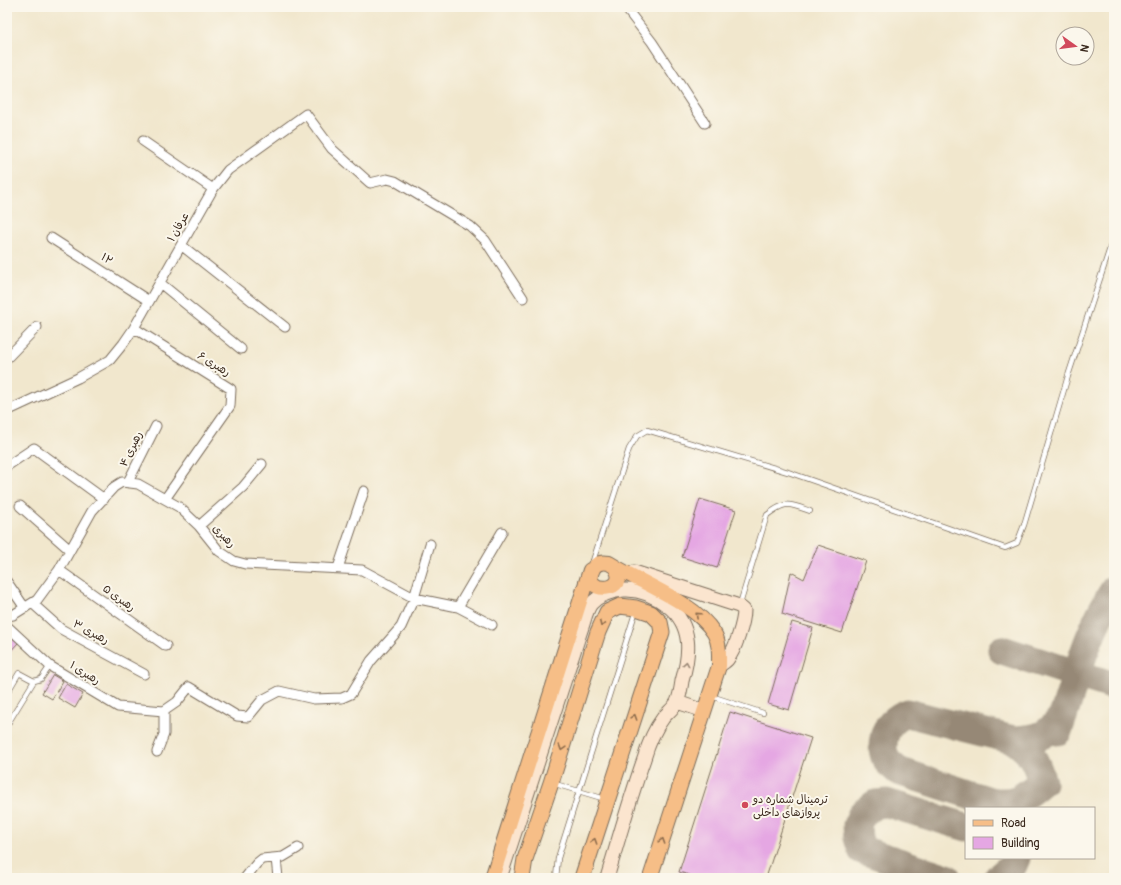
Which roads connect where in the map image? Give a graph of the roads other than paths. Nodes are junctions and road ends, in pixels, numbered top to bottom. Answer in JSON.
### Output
{"nodes":[{"id":1,"x":626,"y":7,"type":"edge"},
{"id":2,"x":706,"y":123,"type":"dead end"},
{"id":3,"x":143,"y":141,"type":"dead end"},
{"id":4,"x":213,"y":189,"type":"junction"},
{"id":5,"x":1114,"y":236,"type":"edge"},
{"id":6,"x":51,"y":238,"type":"dead end"},
{"id":7,"x":181,"y":245,"type":"junction"},
{"id":8,"x":160,"y":283,"type":"junction"},
{"id":9,"x":523,"y":298,"type":"dead end"},
{"id":10,"x":149,"y":301,"type":"junction"},
{"id":11,"x":37,"y":327,"type":"dead end"},
{"id":12,"x":284,"y":327,"type":"dead end"},
{"id":13,"x":134,"y":328,"type":"junction"},
{"id":14,"x":241,"y":349,"type":"dead end"},
{"id":15,"x":7,"y":358,"type":"edge"},
{"id":16,"x":7,"y":411,"type":"edge"},
{"id":17,"x":156,"y":426,"type":"dead end"},
{"id":18,"x":262,"y":464,"type":"dead end"},
{"id":19,"x":7,"y":466,"type":"edge"},
{"id":20,"x":128,"y":482,"type":"junction"},
{"id":21,"x":364,"y":492,"type":"dead end"},
{"id":22,"x":104,"y":499,"type":"junction"},
{"id":23,"x":165,"y":500,"type":"junction"},
{"id":24,"x":20,"y":506,"type":"dead end"},
{"id":25,"x":810,"y":511,"type":"dead end"},
{"id":26,"x":199,"y":526,"type":"junction"},
{"id":27,"x":502,"y":532,"type":"dead end"},
{"id":28,"x":430,"y":544,"type":"dead end"},
{"id":29,"x":70,"y":550,"type":"junction"},
{"id":30,"x":614,"y":566,"type":"junction"},
{"id":31,"x":338,"y":568,"type":"junction"},
{"id":32,"x":59,"y":570,"type":"junction"},
{"id":33,"x":591,"y":570,"type":"junction"},
{"id":34,"x":7,"y":582,"type":"edge"},
{"id":35,"x":414,"y":598,"type":"junction"},
{"id":36,"x":28,"y":606,"type":"junction"},
{"id":37,"x":740,"y":606,"type":"junction"},
{"id":38,"x":458,"y":607,"type":"junction"},
{"id":39,"x":636,"y":608,"type":"junction"},
{"id":40,"x":7,"y":616,"type":"edge"},
{"id":41,"x":492,"y":625,"type":"dead end"},
{"id":42,"x":7,"y":626,"type":"edge"},
{"id":43,"x":166,"y":646,"type":"dead end"},
{"id":44,"x":50,"y":666,"type":"junction"},
{"id":45,"x":719,"y":666,"type":"junction"},
{"id":46,"x":144,"y":674,"type":"dead end"},
{"id":47,"x":34,"y":681,"type":"junction"},
{"id":48,"x":7,"y":693,"type":"edge"},
{"id":49,"x":709,"y":696,"type":"junction"},
{"id":50,"x":677,"y":702,"type":"junction"},
{"id":51,"x":164,"y":711,"type":"junction"},
{"id":52,"x":704,"y":711,"type":"junction"},
{"id":53,"x":763,"y":713,"type":"dead end"},
{"id":54,"x":7,"y":725,"type":"edge"},
{"id":55,"x":157,"y":752,"type":"dead end"},
{"id":56,"x":551,"y":783,"type":"junction"},
{"id":57,"x":579,"y":792,"type":"junction"},
{"id":58,"x":607,"y":800,"type":"junction"},
{"id":59,"x":298,"y":848,"type":"dead end"},
{"id":60,"x":276,"y":858,"type":"junction"},
{"id":61,"x":245,"y":878,"type":"edge"},
{"id":62,"x":278,"y":878,"type":"edge"},
{"id":63,"x":492,"y":878,"type":"edge"},
{"id":64,"x":500,"y":878,"type":"edge"},
{"id":65,"x":522,"y":878,"type":"edge"},
{"id":66,"x":556,"y":878,"type":"edge"},
{"id":67,"x":582,"y":878,"type":"edge"},
{"id":68,"x":607,"y":878,"type":"edge"},
{"id":69,"x":650,"y":878,"type":"edge"}],
"edges":[{"from":1,"to":2,"type":"street"},
{"from":3,"to":4,"type":"street"},
{"from":4,"to":7,"type":"street","name":"عرفان ۱"},
{"from":4,"to":9,"type":"street","name":"عرفان ۱"},
{"from":5,"to":33,"type":"lane"},
{"from":6,"to":10,"type":"street","name":"۱۲"},
{"from":7,"to":8,"type":"street","name":"عرفان ۱"},
{"from":7,"to":12,"type":"street"},
{"from":8,"to":10,"type":"street","name":"عرفان ۱"},
{"from":8,"to":14,"type":"street"},
{"from":10,"to":13,"type":"street","name":"عرفان ۱"},
{"from":11,"to":15,"type":"street"},
{"from":13,"to":16,"type":"street","name":"عرفان ۱"},
{"from":13,"to":23,"type":"street","name":"رهبری ۶"},
{"from":17,"to":20,"type":"street","name":"رهبری ۴"},
{"from":18,"to":26,"type":"street"},
{"from":19,"to":22,"type":"street"},
{"from":20,"to":22,"type":"street"},
{"from":20,"to":23,"type":"street","name":"رهبری"},
{"from":21,"to":31,"type":"street"},
{"from":22,"to":29,"type":"street"},
{"from":23,"to":26,"type":"street","name":"رهبری"},
{"from":24,"to":29,"type":"street"},
{"from":25,"to":37,"type":"lane"},
{"from":26,"to":31,"type":"street","name":"رهبری"},
{"from":27,"to":38,"type":"street"},
{"from":28,"to":35,"type":"street"},
{"from":29,"to":32,"type":"street"},
{"from":30,"to":33,"type":"main road"},
{"from":30,"to":33,"type":"main road"},
{"from":30,"to":37,"type":"main road"},
{"from":45,"to":30,"type":"main road","one_way":true},
{"from":31,"to":35,"type":"street","name":"رهبری"},
{"from":32,"to":36,"type":"street"},
{"from":32,"to":43,"type":"street","name":"رهبری ۵"},
{"from":33,"to":63,"type":"main road"},
{"from":34,"to":36,"type":"street","name":"رهبری ۳"},
{"from":35,"to":38,"type":"street","name":"رهبری"},
{"from":35,"to":51,"type":"street"},
{"from":36,"to":40,"type":"street"},
{"from":36,"to":46,"type":"street","name":"رهبری ۳"},
{"from":37,"to":45,"type":"main road"},
{"from":38,"to":41,"type":"street","name":"رهبری"},
{"from":39,"to":56,"type":"highway","one_way":true},
{"from":39,"to":57,"type":"lane"},
{"from":58,"to":39,"type":"highway","one_way":true},
{"from":42,"to":44,"type":"street","name":"رهبری ۱"},
{"from":44,"to":47,"type":"lane"},
{"from":44,"to":51,"type":"street","name":"رهبری ۱"},
{"from":45,"to":49,"type":"main road"},
{"from":47,"to":48,"type":"lane"},
{"from":47,"to":54,"type":"lane"},
{"from":49,"to":52,"type":"main road"},
{"from":49,"to":53,"type":"lane"},
{"from":50,"to":52,"type":"main road"},
{"from":50,"to":64,"type":"main road","one_way":true},
{"from":50,"to":68,"type":"main road"},
{"from":51,"to":55,"type":"street"},
{"from":69,"to":52,"type":"main road","one_way":true},
{"from":56,"to":57,"type":"lane"},
{"from":56,"to":65,"type":"highway"},
{"from":57,"to":58,"type":"lane"},
{"from":57,"to":66,"type":"lane"},
{"from":67,"to":58,"type":"highway","one_way":true},
{"from":59,"to":60,"type":"street"},
{"from":60,"to":61,"type":"street"},
{"from":60,"to":62,"type":"street"}]}
